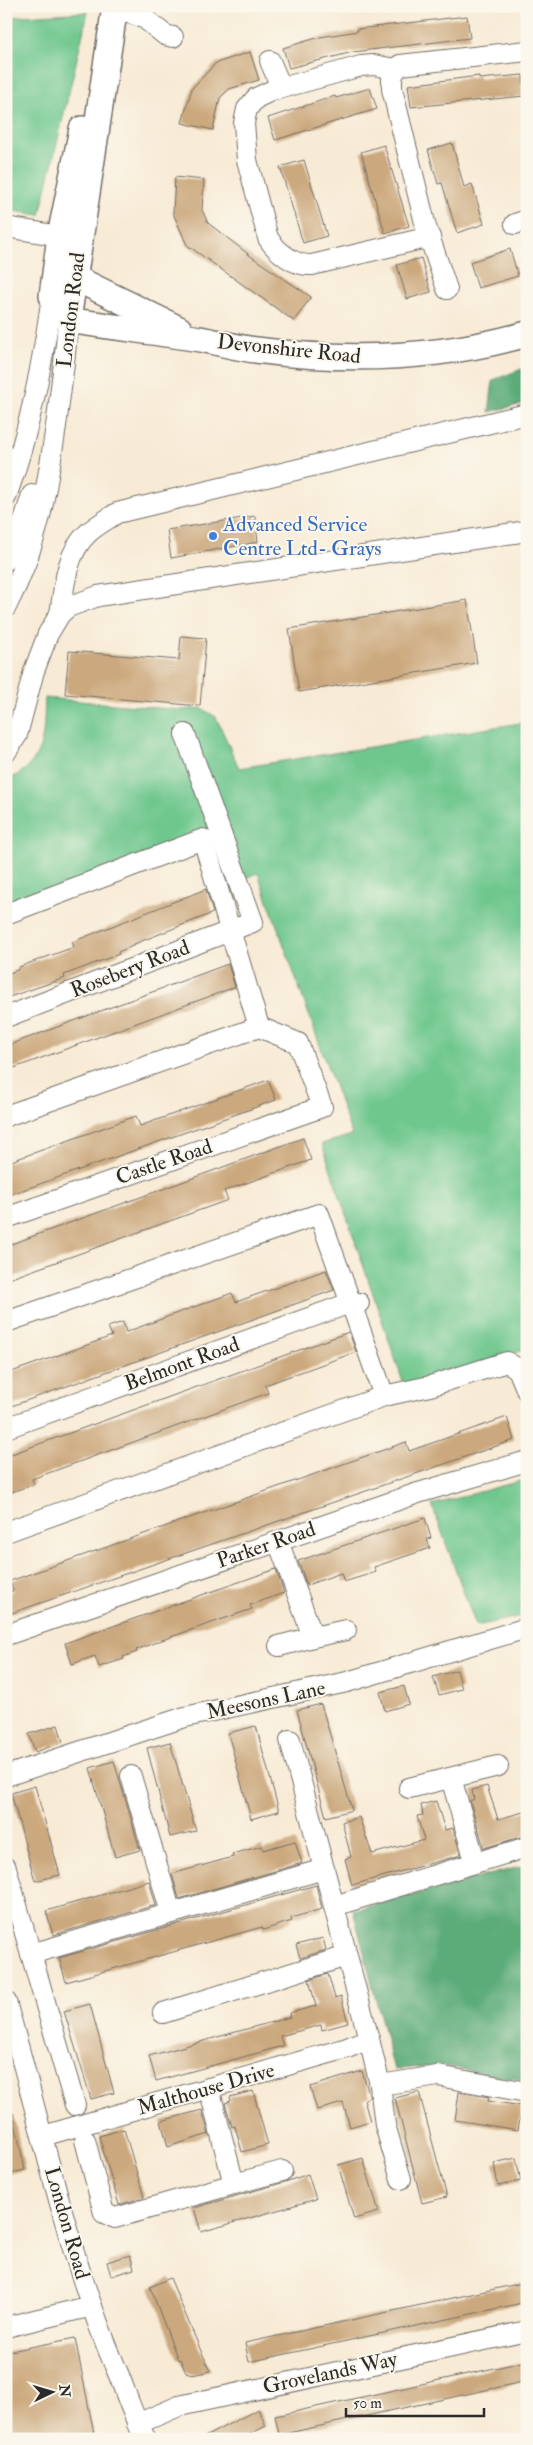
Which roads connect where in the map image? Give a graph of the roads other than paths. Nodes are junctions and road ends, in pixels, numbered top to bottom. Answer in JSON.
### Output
{"nodes":[{"id":1,"x":114,"y":7,"type":"edge"},
{"id":2,"x":173,"y":37,"type":"dead end"},
{"id":3,"x":527,"y":51,"type":"edge"},
{"id":4,"x":270,"y":61,"type":"dead end"},
{"id":5,"x":395,"y":69,"type":"junction"},
{"id":6,"x":281,"y":87,"type":"junction"},
{"id":7,"x":84,"y":222,"type":"junction"},
{"id":8,"x":6,"y":227,"type":"edge"},
{"id":9,"x":60,"y":236,"type":"junction"},
{"id":10,"x":430,"y":237,"type":"junction"},
{"id":11,"x":73,"y":277,"type":"junction"},
{"id":12,"x":447,"y":289,"type":"dead end"},
{"id":13,"x":52,"y":296,"type":"junction"},
{"id":14,"x":68,"y":320,"type":"junction"},
{"id":15,"x":527,"y":334,"type":"edge"},
{"id":16,"x":200,"y":339,"type":"junction"},
{"id":17,"x":527,"y":414,"type":"edge"},
{"id":18,"x":54,"y":437,"type":"junction"},
{"id":19,"x":6,"y":497,"type":"edge"},
{"id":20,"x":527,"y":530,"type":"edge"},
{"id":21,"x":6,"y":560,"type":"edge"},
{"id":22,"x":6,"y":607,"type":"edge"},
{"id":23,"x":60,"y":614,"type":"junction"},
{"id":24,"x":185,"y":734,"type":"dead end"},
{"id":25,"x":6,"y":752,"type":"edge"},
{"id":26,"x":6,"y":914,"type":"edge"},
{"id":27,"x":231,"y":930,"type":"junction"},
{"id":28,"x":6,"y":1017,"type":"edge"},
{"id":29,"x":259,"y":1027,"type":"junction"},
{"id":30,"x":6,"y":1116,"type":"edge"},
{"id":31,"x":6,"y":1218,"type":"edge"},
{"id":32,"x":354,"y":1303,"type":"junction"},
{"id":33,"x":6,"y":1322,"type":"edge"},
{"id":34,"x":527,"y":1352,"type":"edge"},
{"id":35,"x":507,"y":1362,"type":"junction"},
{"id":36,"x":527,"y":1391,"type":"edge"},
{"id":37,"x":384,"y":1396,"type":"junction"},
{"id":38,"x":6,"y":1428,"type":"edge"},
{"id":39,"x":527,"y":1461,"type":"edge"},
{"id":40,"x":6,"y":1532,"type":"edge"},
{"id":41,"x":278,"y":1541,"type":"junction"},
{"id":42,"x":527,"y":1628,"type":"edge"},
{"id":43,"x":346,"y":1630,"type":"dead end"},
{"id":44,"x":6,"y":1635,"type":"edge"},
{"id":45,"x":314,"y":1637,"type":"junction"},
{"id":46,"x":279,"y":1646,"type":"dead end"},
{"id":47,"x":290,"y":1740,"type":"dead end"},
{"id":48,"x":498,"y":1766,"type":"dead end"},
{"id":49,"x":6,"y":1776,"type":"edge"},
{"id":50,"x":131,"y":1776,"type":"dead end"},
{"id":51,"x":451,"y":1778,"type":"junction"},
{"id":52,"x":409,"y":1788,"type":"dead end"},
{"id":53,"x":527,"y":1847,"type":"edge"},
{"id":54,"x":475,"y":1861,"type":"junction"},
{"id":55,"x":6,"y":1868,"type":"edge"},
{"id":56,"x":324,"y":1869,"type":"junction"},
{"id":57,"x":334,"y":1906,"type":"junction"},
{"id":58,"x":171,"y":1913,"type":"junction"},
{"id":59,"x":31,"y":1954,"type":"junction"},
{"id":60,"x":347,"y":1956,"type":"junction"},
{"id":61,"x":6,"y":2002,"type":"edge"},
{"id":62,"x":163,"y":2012,"type":"dead end"},
{"id":63,"x":369,"y":2039,"type":"junction"},
{"id":64,"x":380,"y":2085,"type":"junction"},
{"id":65,"x":209,"y":2088,"type":"junction"},
{"id":66,"x":527,"y":2092,"type":"edge"},
{"id":67,"x":75,"y":2105,"type":"dead end"},
{"id":68,"x":43,"y":2136,"type":"junction"},
{"id":69,"x":85,"y":2140,"type":"dead end"},
{"id":70,"x":282,"y":2171,"type":"dead end"},
{"id":71,"x":401,"y":2179,"type":"dead end"},
{"id":72,"x":234,"y":2184,"type":"junction"},
{"id":73,"x":92,"y":2306,"type":"junction"},
{"id":74,"x":6,"y":2327,"type":"edge"},
{"id":75,"x":527,"y":2331,"type":"edge"},
{"id":76,"x":141,"y":2432,"type":"edge"}],
"edges":[{"from":1,"to":2,"type":"street"},
{"from":1,"to":7,"type":"main road","name":"London Road"},
{"from":1,"to":9,"type":"main road","name":"London Road"},
{"from":3,"to":5,"type":"street"},
{"from":4,"to":6,"type":"street"},
{"from":5,"to":6,"type":"street"},
{"from":5,"to":10,"type":"street"},
{"from":6,"to":10,"type":"street"},
{"from":7,"to":9,"type":"main road"},
{"from":7,"to":11,"type":"main road","name":"London Road"},
{"from":8,"to":9,"type":"street"},
{"from":9,"to":11,"type":"main road"},
{"from":9,"to":13,"type":"main road","name":"London Road"},
{"from":10,"to":12,"type":"street"},
{"from":11,"to":13,"type":"main road"},
{"from":11,"to":14,"type":"main road","name":"London Road"},
{"from":11,"to":16,"type":"main road","name":"Devonshire Road"},
{"from":13,"to":14,"type":"main road"},
{"from":13,"to":19,"type":"street","name":"London Road"},
{"from":14,"to":16,"type":"main road","name":"Devonshire Road"},
{"from":14,"to":18,"type":"street","name":"London Road"},
{"from":15,"to":16,"type":"main road","name":"Devonshire Road"},
{"from":17,"to":23,"type":"street"},
{"from":18,"to":21,"type":"street"},
{"from":18,"to":22,"type":"street","name":"London Road"},
{"from":20,"to":23,"type":"street"},
{"from":23,"to":25,"type":"street"},
{"from":24,"to":27,"type":"street","name":"Rosebery Road"},
{"from":26,"to":27,"type":"street"},
{"from":27,"to":28,"type":"street","name":"Rosebery Road"},
{"from":27,"to":29,"type":"street"},
{"from":29,"to":30,"type":"street"},
{"from":29,"to":31,"type":"street","name":"Castle Road"},
{"from":32,"to":33,"type":"street"},
{"from":32,"to":37,"type":"street"},
{"from":32,"to":38,"type":"street","name":"Belmont Road"},
{"from":34,"to":35,"type":"street"},
{"from":35,"to":36,"type":"street"},
{"from":35,"to":37,"type":"street"},
{"from":37,"to":40,"type":"street"},
{"from":39,"to":41,"type":"street","name":"Parker Road"},
{"from":41,"to":44,"type":"street","name":"Parker Road"},
{"from":41,"to":45,"type":"street"},
{"from":42,"to":49,"type":"street","name":"Meesons Lane"},
{"from":43,"to":45,"type":"street"},
{"from":45,"to":46,"type":"street"},
{"from":47,"to":56,"type":"street"},
{"from":48,"to":51,"type":"street"},
{"from":50,"to":58,"type":"street"},
{"from":51,"to":52,"type":"street"},
{"from":51,"to":54,"type":"street"},
{"from":53,"to":54,"type":"street"},
{"from":54,"to":57,"type":"street"},
{"from":55,"to":59,"type":"street"},
{"from":56,"to":57,"type":"street"},
{"from":56,"to":58,"type":"street"},
{"from":57,"to":60,"type":"street"},
{"from":58,"to":59,"type":"street"},
{"from":59,"to":67,"type":"street"},
{"from":60,"to":62,"type":"street"},
{"from":60,"to":63,"type":"street"},
{"from":61,"to":68,"type":"street","name":"London Road"},
{"from":63,"to":64,"type":"street"},
{"from":63,"to":65,"type":"street","name":"Malthouse Drive"},
{"from":64,"to":66,"type":"street"},
{"from":64,"to":71,"type":"street"},
{"from":65,"to":68,"type":"street","name":"Malthouse Drive"},
{"from":65,"to":72,"type":"street"},
{"from":68,"to":73,"type":"street","name":"London Road"},
{"from":69,"to":72,"type":"street"},
{"from":70,"to":72,"type":"street"},
{"from":73,"to":74,"type":"street"},
{"from":73,"to":76,"type":"street","name":"London Road"},
{"from":75,"to":76,"type":"street","name":"Grovelands Way"}]}
